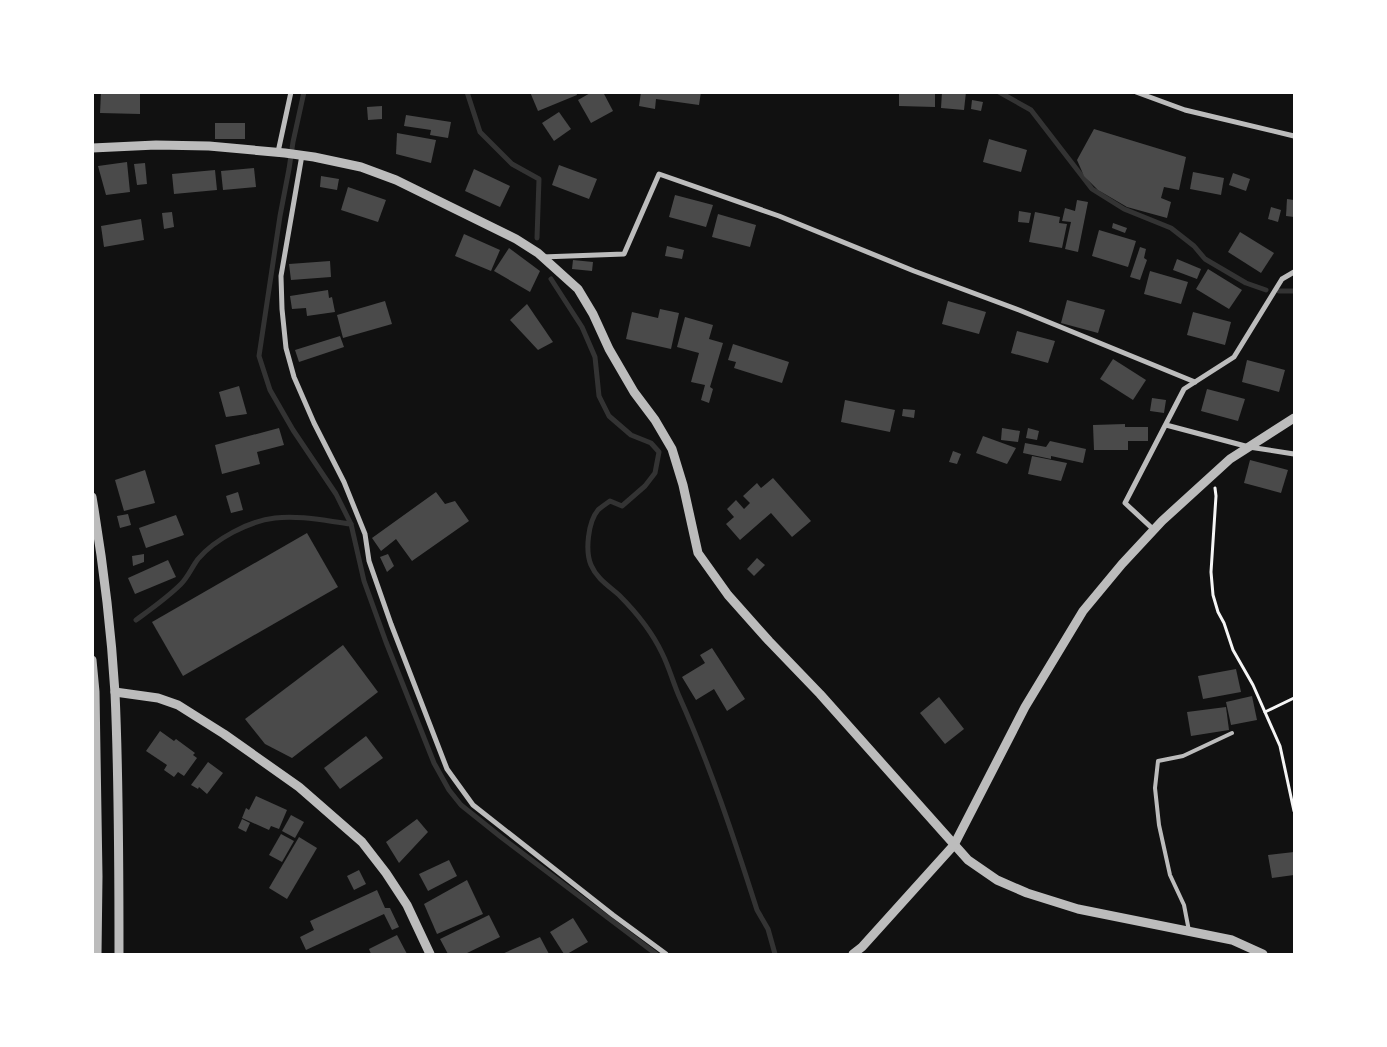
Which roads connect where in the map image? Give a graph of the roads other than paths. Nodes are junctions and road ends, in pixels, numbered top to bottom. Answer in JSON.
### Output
{"nodes":[{"id":1,"x":291,"y":92,"type":"edge"},
{"id":2,"x":1136,"y":92,"type":"edge"},
{"id":3,"x":1294,"y":136,"type":"edge"},
{"id":4,"x":92,"y":148,"type":"edge"},
{"id":5,"x":282,"y":152,"type":"junction"},
{"id":6,"x":300,"y":155,"type":"junction"},
{"id":7,"x":542,"y":258,"type":"junction"},
{"id":8,"x":1294,"y":272,"type":"edge"},
{"id":9,"x":1195,"y":382,"type":"junction"},
{"id":10,"x":1294,"y":418,"type":"edge"},
{"id":11,"x":1166,"y":425,"type":"junction"},
{"id":12,"x":1250,"y":447,"type":"junction"},
{"id":13,"x":1294,"y":454,"type":"edge"},
{"id":14,"x":92,"y":497,"type":"edge"},
{"id":15,"x":1154,"y":530,"type":"junction"},
{"id":16,"x":92,"y":660,"type":"edge"},
{"id":17,"x":115,"y":692,"type":"junction"},
{"id":18,"x":1232,"y":733,"type":"dead end"},
{"id":19,"x":954,"y":845,"type":"junction"},
{"id":20,"x":1189,"y":931,"type":"junction"},
{"id":21,"x":97,"y":954,"type":"edge"},
{"id":22,"x":119,"y":954,"type":"edge"},
{"id":23,"x":430,"y":954,"type":"edge"},
{"id":24,"x":666,"y":954,"type":"edge"},
{"id":25,"x":853,"y":954,"type":"edge"},
{"id":26,"x":1263,"y":954,"type":"edge"}],
"edges":[{"from":1,"to":5,"type":"street"},
{"from":2,"to":3,"type":"street"},
{"from":4,"to":5,"type":"street"},
{"from":5,"to":6,"type":"street"},
{"from":6,"to":7,"type":"street"},
{"from":6,"to":24,"type":"street"},
{"from":7,"to":9,"type":"street"},
{"from":7,"to":19,"type":"street"},
{"from":8,"to":9,"type":"street"},
{"from":9,"to":11,"type":"street"},
{"from":10,"to":12,"type":"street"},
{"from":11,"to":12,"type":"street"},
{"from":11,"to":15,"type":"street"},
{"from":12,"to":13,"type":"street"},
{"from":12,"to":15,"type":"street"},
{"from":14,"to":17,"type":"street"},
{"from":15,"to":19,"type":"street"},
{"from":16,"to":21,"type":"street"},
{"from":17,"to":22,"type":"street"},
{"from":17,"to":23,"type":"street"},
{"from":18,"to":20,"type":"lane"},
{"from":19,"to":20,"type":"street"},
{"from":19,"to":25,"type":"street"},
{"from":20,"to":26,"type":"street"}]}
